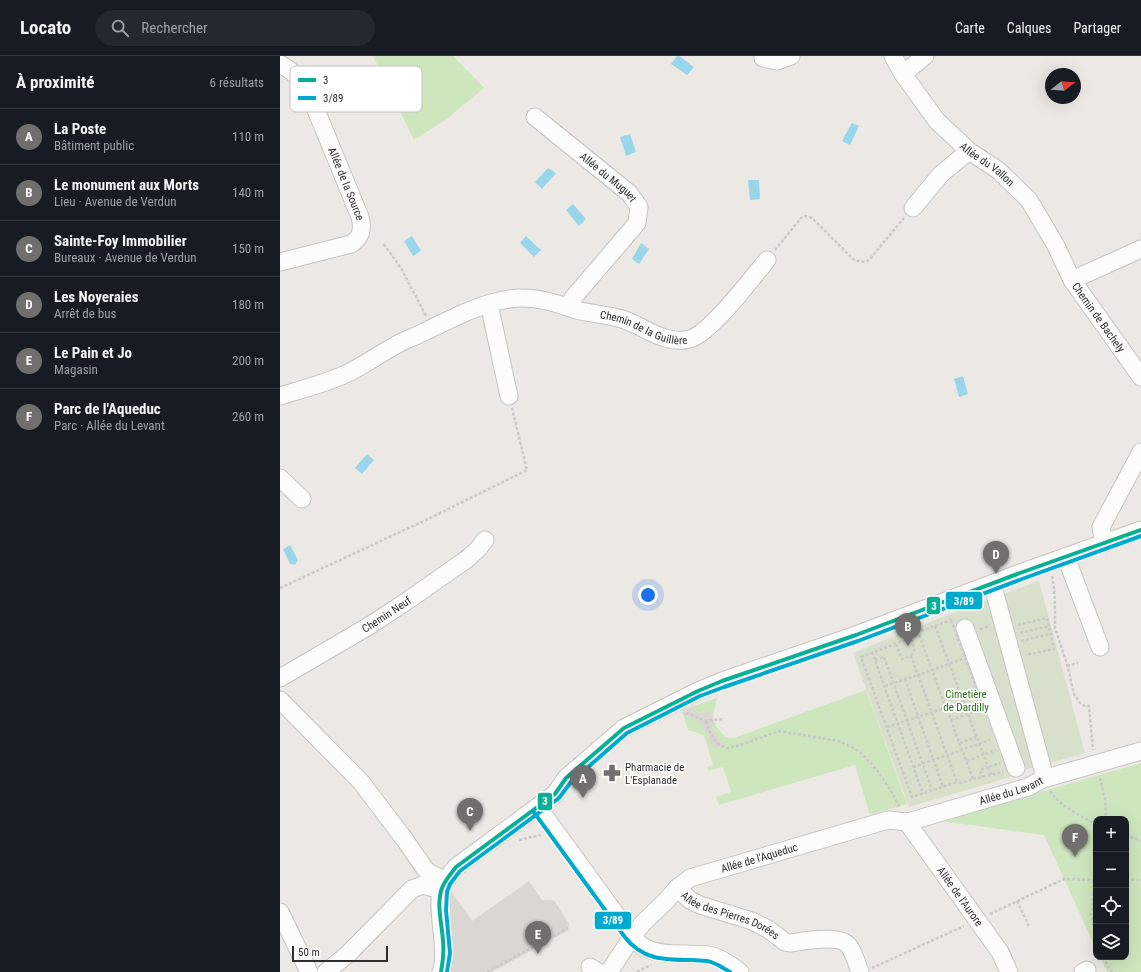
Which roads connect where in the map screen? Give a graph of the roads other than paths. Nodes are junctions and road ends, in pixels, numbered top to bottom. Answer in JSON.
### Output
{"nodes":[{"id":1,"x":791,"y":56,"type":"edge"},
{"id":2,"x":893,"y":56,"type":"edge"},
{"id":3,"x":925,"y":56,"type":"edge"},
{"id":4,"x":763,"y":58,"type":"dead end"},
{"id":5,"x":280,"y":64,"type":"edge"},
{"id":6,"x":290,"y":70,"type":"edge"},
{"id":7,"x":903,"y":74,"type":"junction"},
{"id":8,"x":316,"y":112,"type":"edge"},
{"id":9,"x":534,"y":117,"type":"dead end"},
{"id":10,"x":969,"y":151,"type":"junction"},
{"id":11,"x":913,"y":208,"type":"road end"},
{"id":12,"x":1141,"y":249,"type":"edge"},
{"id":13,"x":767,"y":260,"type":"road end"},
{"id":14,"x":280,"y":262,"type":"edge"},
{"id":15,"x":1072,"y":280,"type":"junction"},
{"id":16,"x":489,"y":304,"type":"junction"},
{"id":17,"x":569,"y":307,"type":"junction"},
{"id":18,"x":1141,"y":377,"type":"edge"},
{"id":19,"x":280,"y":396,"type":"edge"},
{"id":20,"x":509,"y":396,"type":"road end"},
{"id":21,"x":1141,"y":452,"type":"edge"},
{"id":22,"x":280,"y":478,"type":"edge"},
{"id":23,"x":302,"y":499,"type":"dead end"},
{"id":24,"x":1141,"y":530,"type":"edge"},
{"id":25,"x":485,"y":540,"type":"dead end"},
{"id":26,"x":1104,"y":543,"type":"junction"},
{"id":27,"x":1066,"y":557,"type":"junction"},
{"id":28,"x":995,"y":594,"type":"dead end"},
{"id":29,"x":966,"y":631,"type":"road end"},
{"id":30,"x":1100,"y":647,"type":"dead end"},
{"id":31,"x":280,"y":678,"type":"edge"},
{"id":32,"x":280,"y":700,"type":"edge"},
{"id":33,"x":1141,"y":750,"type":"edge"},
{"id":34,"x":538,"y":807,"type":"junction"},
{"id":35,"x":904,"y":816,"type":"junction"},
{"id":36,"x":390,"y":820,"type":"junction"},
{"id":37,"x":423,"y":885,"type":"junction"},
{"id":38,"x":444,"y":885,"type":"junction"},
{"id":39,"x":677,"y":888,"type":"junction"},
{"id":40,"x":280,"y":912,"type":"edge"},
{"id":41,"x":632,"y":937,"type":"junction"},
{"id":42,"x":309,"y":972,"type":"edge"},
{"id":43,"x":326,"y":972,"type":"edge"},
{"id":44,"x":441,"y":972,"type":"edge"},
{"id":45,"x":609,"y":972,"type":"edge"},
{"id":46,"x":740,"y":972,"type":"edge"},
{"id":47,"x":860,"y":972,"type":"edge"},
{"id":48,"x":1009,"y":972,"type":"edge"}],
"edges":[{"from":1,"to":4,"type":"street"},
{"from":2,"to":7,"type":"street","name":"Allée du Vallon"},
{"from":3,"to":7,"type":"street"},
{"from":5,"to":6,"type":"street","name":"Allée de la Source"},
{"from":7,"to":10,"type":"street","name":"Allée du Vallon"},
{"from":8,"to":14,"type":"street","name":"Allée de la Source"},
{"from":9,"to":17,"type":"street","name":"Allée du Muguet"},
{"from":10,"to":11,"type":"street"},
{"from":10,"to":15,"type":"street","name":"Allée du Vallon"},
{"from":12,"to":15,"type":"street","name":"Chemin de Bachely"},
{"from":13,"to":17,"type":"street","name":"Chemin de la Guillère"},
{"from":15,"to":18,"type":"street","name":"Chemin de Bachely"},
{"from":16,"to":17,"type":"street","name":"Chemin de la Guillère"},
{"from":16,"to":19,"type":"street","name":"Chemin de la Guillère"},
{"from":16,"to":20,"type":"street"},
{"from":21,"to":26,"type":"street"},
{"from":22,"to":23,"type":"street"},
{"from":24,"to":26,"type":"street"},
{"from":25,"to":31,"type":"street","name":"Chemin Neuf"},
{"from":26,"to":27,"type":"street"},
{"from":27,"to":30,"type":"street"},
{"from":27,"to":34,"type":"street"},
{"from":28,"to":29,"type":"street"},
{"from":32,"to":36,"type":"street"},
{"from":33,"to":35,"type":"street","name":"Allée du Levant"},
{"from":34,"to":38,"type":"street"},
{"from":34,"to":41,"type":"street"},
{"from":35,"to":39,"type":"street","name":"Allée de l'Aqueduc"},
{"from":35,"to":48,"type":"street","name":"Allée de l'Aurore"},
{"from":36,"to":37,"type":"street"},
{"from":36,"to":38,"type":"street"},
{"from":37,"to":38,"type":"street"},
{"from":37,"to":43,"type":"street"},
{"from":38,"to":44,"type":"street"},
{"from":39,"to":41,"type":"street","name":"Allée de l'Aqueduc"},
{"from":39,"to":47,"type":"street","name":"Allée des Pierres Dorées"},
{"from":40,"to":42,"type":"street"},
{"from":41,"to":45,"type":"street","name":"Allée de l'Aqueduc"},
{"from":41,"to":46,"type":"street"}]}
